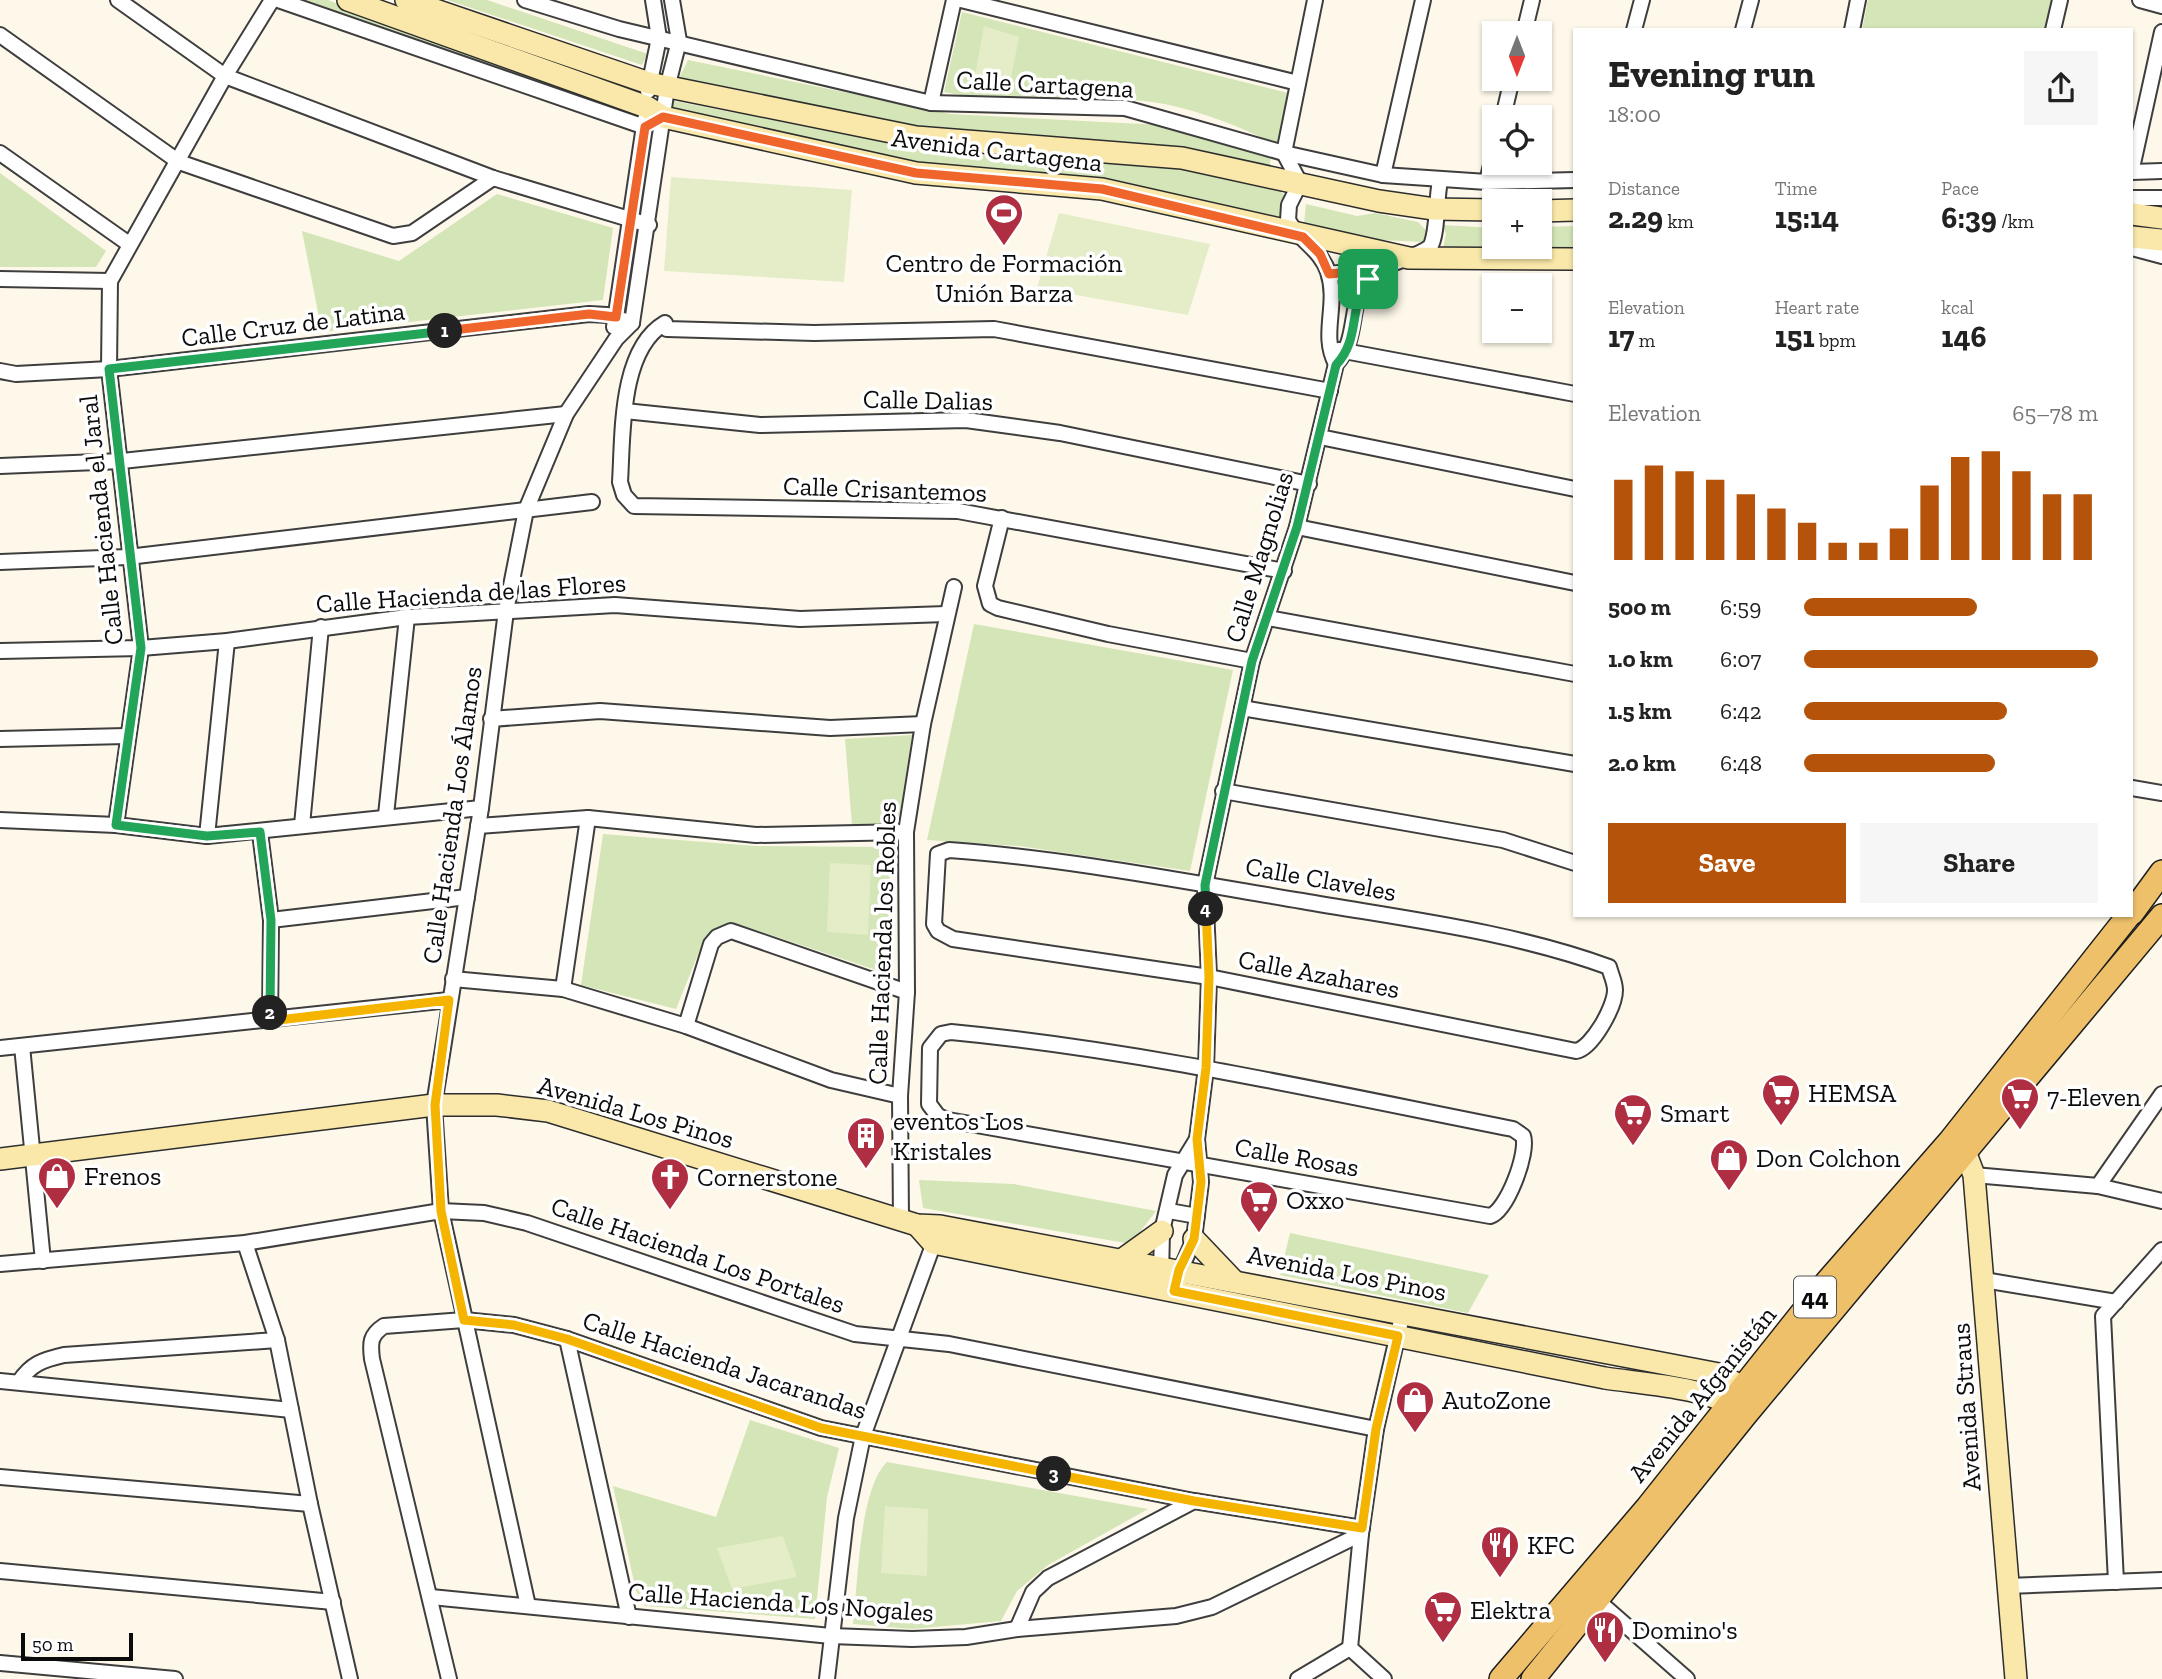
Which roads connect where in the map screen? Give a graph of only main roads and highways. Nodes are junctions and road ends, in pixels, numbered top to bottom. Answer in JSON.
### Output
{"nodes":[{"id":1,"x":2162,"y":872,"type":"edge"},
{"id":2,"x":2133,"y":911,"type":"edge"},
{"id":3,"x":2162,"y":916,"type":"edge"},
{"id":4,"x":2129,"y":917,"type":"edge"},
{"id":5,"x":1964,"y":1156,"type":"junction"},
{"id":6,"x":1745,"y":1400,"type":"junction"},
{"id":7,"x":1501,"y":1679,"type":"edge"},
{"id":8,"x":1532,"y":1679,"type":"edge"}],
"edges":[{"from":1,"to":2,"type":"main road","name":"Avenida Afganistán","number":"44"},
{"from":3,"to":5,"type":"main road","name":"Avenida Afganistán","number":"44"},
{"from":4,"to":5,"type":"main road","name":"Avenida Afganistán","number":"44"},
{"from":5,"to":6,"type":"main road","name":"Avenida Afganistán","number":"44"},
{"from":6,"to":7,"type":"main road","name":"Avenida Afganistán","number":"44"},
{"from":6,"to":8,"type":"main road","name":"Avenida Afganistán","number":"44"}]}
